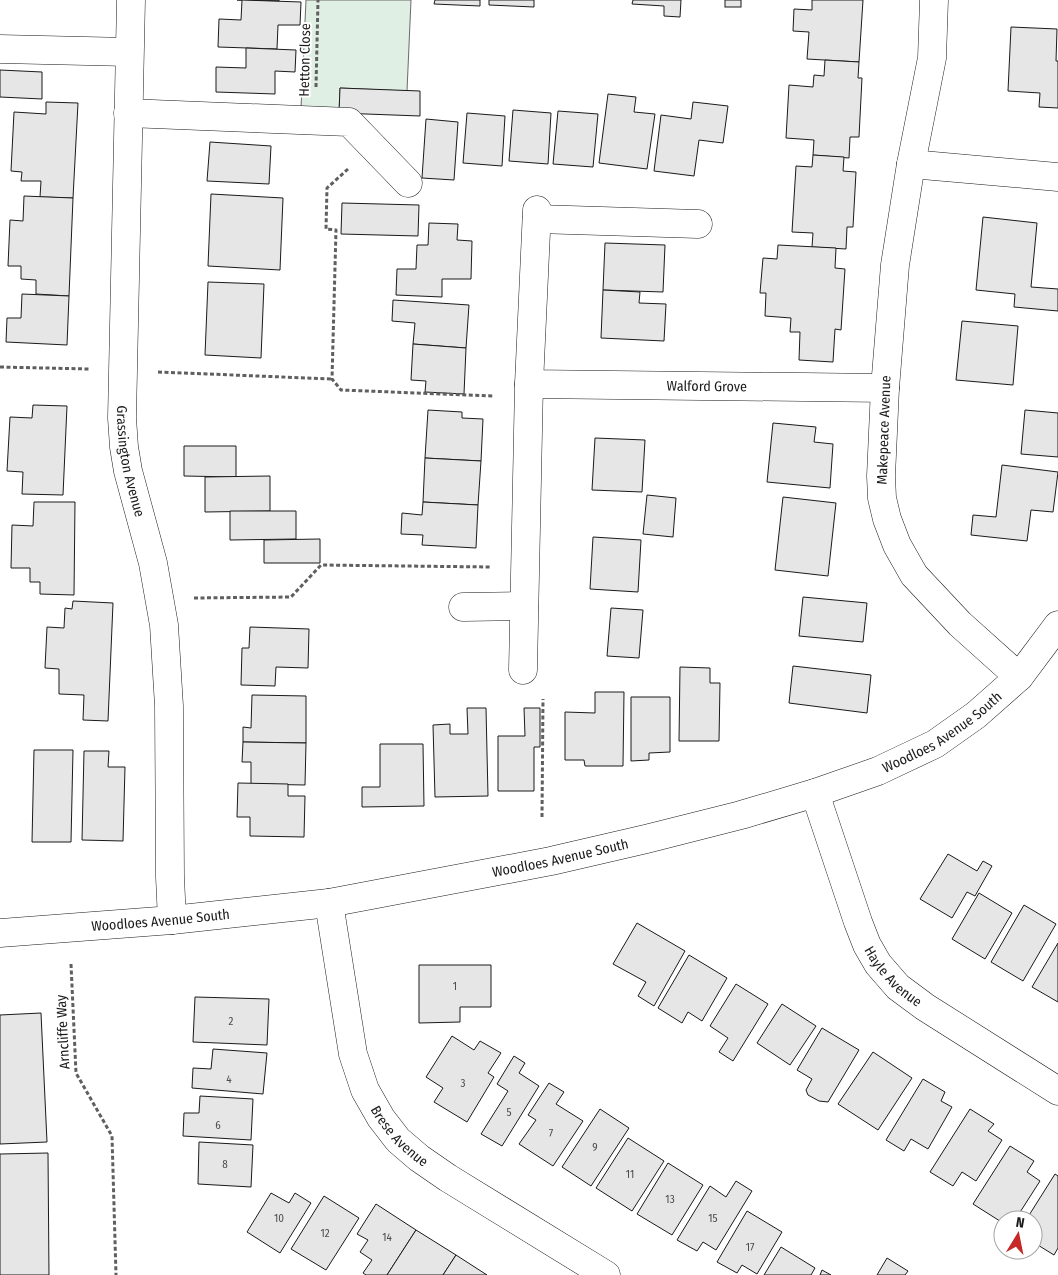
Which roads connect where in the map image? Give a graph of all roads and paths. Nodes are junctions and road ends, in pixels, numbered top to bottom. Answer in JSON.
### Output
{"nodes":[{"id":1,"x":131,"y":0,"type":"edge"},
{"id":2,"x":318,"y":0,"type":"edge"},
{"id":3,"x":934,"y":0,"type":"edge"},
{"id":4,"x":0,"y":49,"type":"edge"},
{"id":5,"x":129,"y":52,"type":"junction"},
{"id":6,"x":128,"y":113,"type":"junction"},
{"id":7,"x":316,"y":120,"type":"junction"},
{"id":8,"x":372,"y":146,"type":"junction"},
{"id":9,"x":911,"y":164,"type":"junction"},
{"id":10,"x":1058,"y":177,"type":"edge"},
{"id":11,"x":408,"y":183,"type":"dead end"},
{"id":12,"x":698,"y":224,"type":"dead end"},
{"id":13,"x":0,"y":367,"type":"edge"},
{"id":14,"x":96,"y":369,"type":"dead end"},
{"id":15,"x":152,"y":371,"type":"dead end"},
{"id":16,"x":332,"y":379,"type":"junction"},
{"id":17,"x":885,"y":388,"type":"junction"},
{"id":18,"x":529,"y":391,"type":"junction"},
{"id":19,"x":525,"y":567,"type":"junction"},
{"id":20,"x":160,"y":598,"type":"junction"},
{"id":21,"x":524,"y":606,"type":"junction"},
{"id":22,"x":463,"y":607,"type":"dead end"},
{"id":23,"x":1058,"y":625,"type":"edge"},
{"id":24,"x":523,"y":670,"type":"joint"},
{"id":25,"x":1018,"y":678,"type":"junction"},
{"id":26,"x":815,"y":793,"type":"junction"},
{"id":27,"x":542,"y":817,"type":"dead end"},
{"id":28,"x":329,"y":903,"type":"junction"},
{"id":29,"x":172,"y":920,"type":"junction"},
{"id":30,"x":71,"y":928,"type":"junction"},
{"id":31,"x":0,"y":933,"type":"edge"},
{"id":32,"x":1058,"y":1091,"type":"edge"},
{"id":33,"x":116,"y":1275,"type":"edge"},
{"id":34,"x":606,"y":1275,"type":"edge"}],
"edges":[{"from":1,"to":5,"type":"street","name":"Grassington Avenue"},
{"from":2,"to":7,"type":"path","name":"Hetton Close"},
{"from":3,"to":9,"type":"street","name":"Makepeace Avenue"},
{"from":4,"to":5,"type":"street"},
{"from":5,"to":6,"type":"street","name":"Grassington Avenue"},
{"from":6,"to":7,"type":"street"},
{"from":6,"to":20,"type":"street","name":"Grassington Avenue"},
{"from":7,"to":8,"type":"street"},
{"from":8,"to":11,"type":"street"},
{"from":8,"to":16,"type":"path"},
{"from":9,"to":10,"type":"street"},
{"from":9,"to":17,"type":"street","name":"Makepeace Avenue"},
{"from":12,"to":18,"type":"street"},
{"from":13,"to":14,"type":"path"},
{"from":15,"to":16,"type":"path"},
{"from":16,"to":18,"type":"path"},
{"from":17,"to":18,"type":"street","name":"Walford Grove"},
{"from":17,"to":25,"type":"street","name":"Makepeace Avenue"},
{"from":18,"to":19,"type":"street"},
{"from":19,"to":20,"type":"path"},
{"from":19,"to":21,"type":"street"},
{"from":20,"to":29,"type":"street","name":"Grassington Avenue"},
{"from":21,"to":22,"type":"street"},
{"from":21,"to":24,"type":"street"},
{"from":23,"to":25,"type":"street","name":"Woodloes Avenue South"},
{"from":24,"to":27,"type":"path"},
{"from":25,"to":26,"type":"street","name":"Woodloes Avenue South"},
{"from":26,"to":28,"type":"street","name":"Woodloes Avenue South"},
{"from":26,"to":32,"type":"street","name":"Hayle Avenue"},
{"from":28,"to":29,"type":"street","name":"Woodloes Avenue South"},
{"from":28,"to":34,"type":"street","name":"Brese Avenue"},
{"from":29,"to":30,"type":"street","name":"Woodloes Avenue South"},
{"from":30,"to":31,"type":"street","name":"Woodloes Avenue South"},
{"from":30,"to":33,"type":"path","name":"Arncliffe Way"}]}
